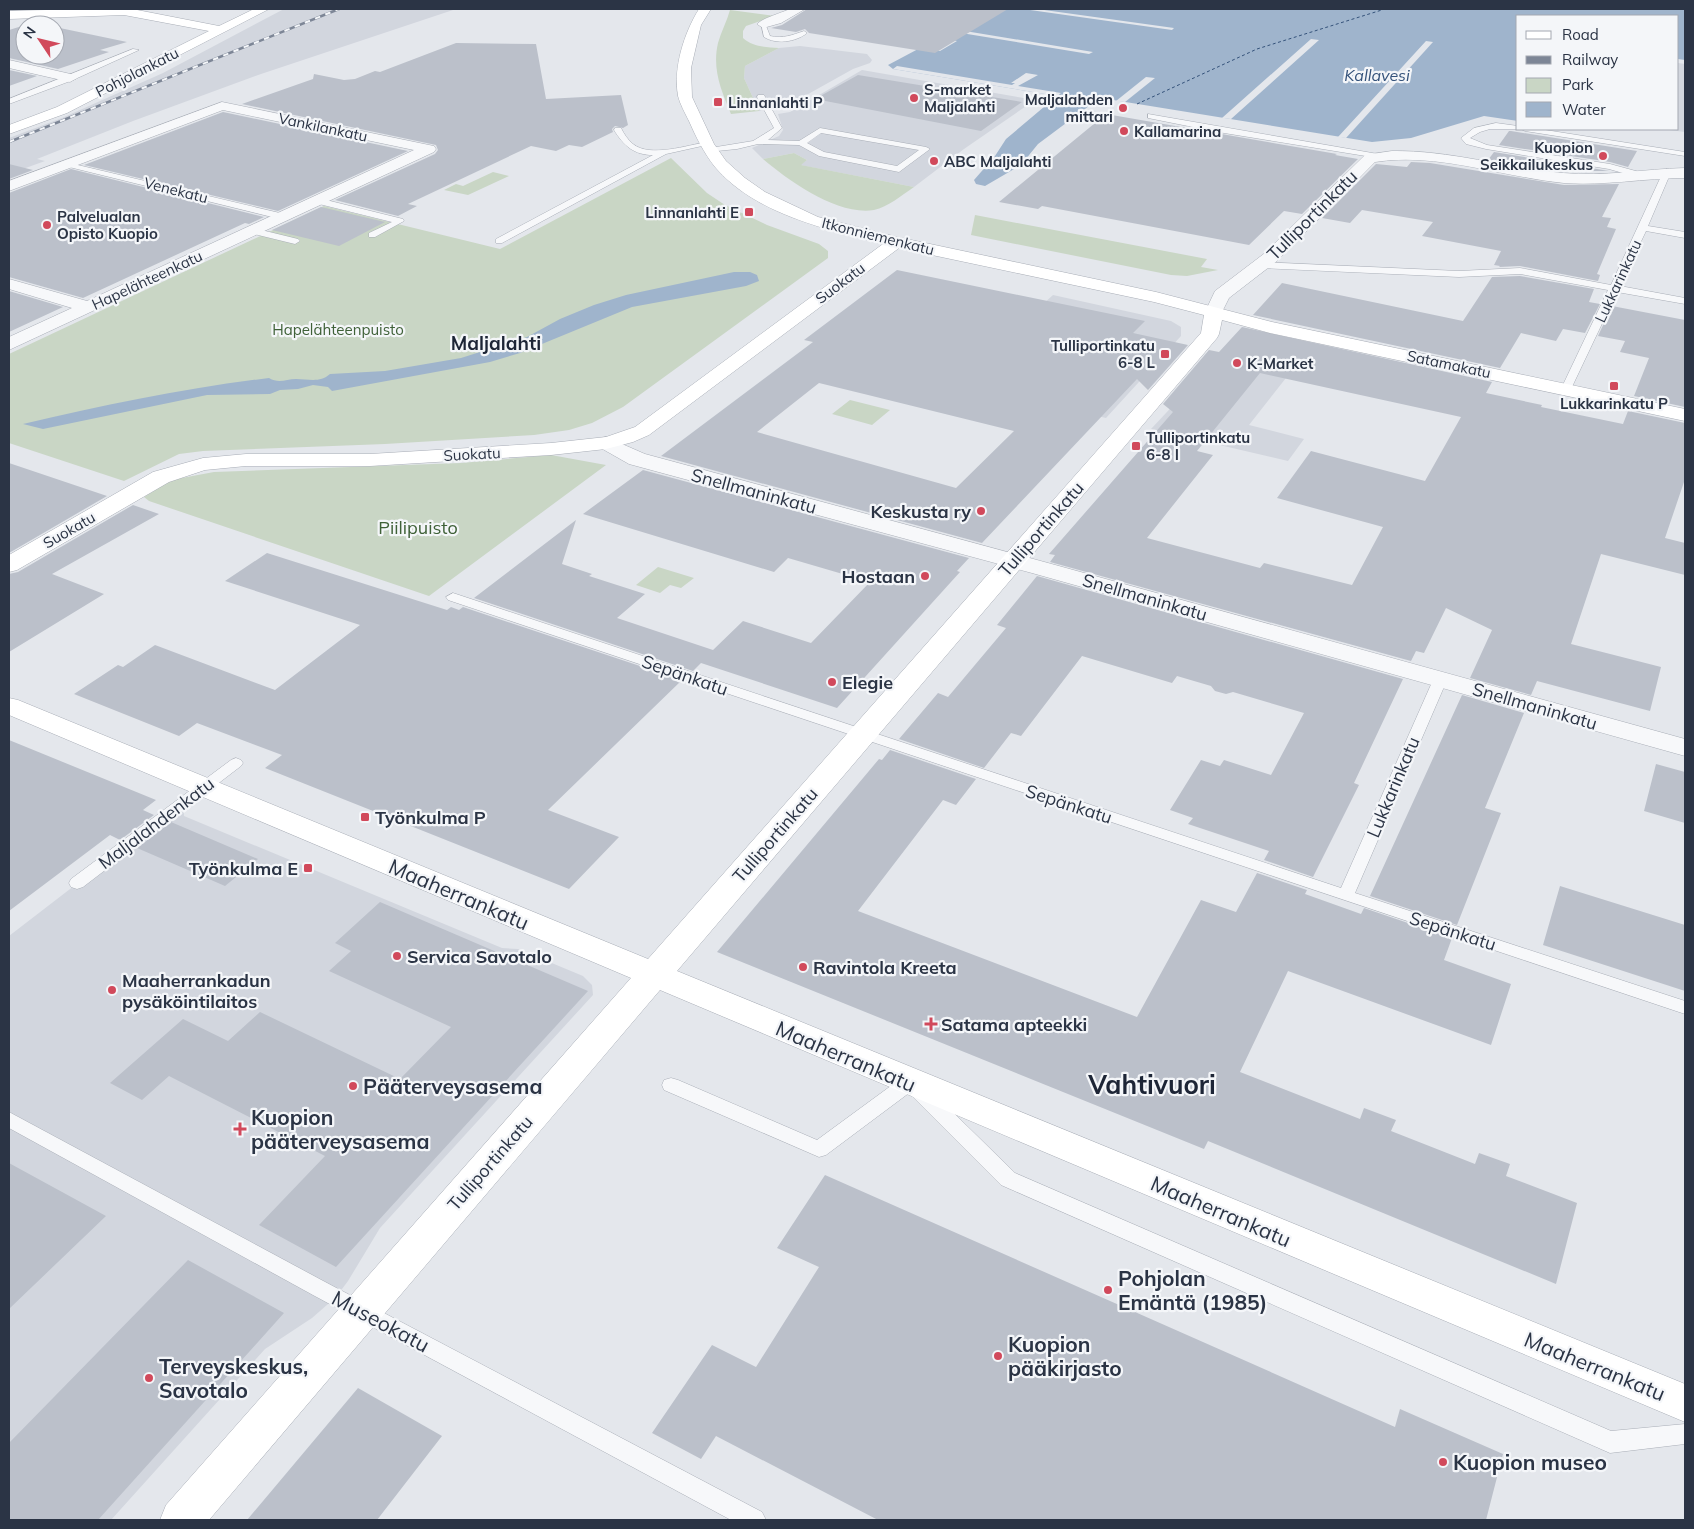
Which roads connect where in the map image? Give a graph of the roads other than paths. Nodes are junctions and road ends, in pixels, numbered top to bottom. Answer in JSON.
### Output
{"nodes":[{"id":1,"x":263,"y":9,"type":"edge"},
{"id":2,"x":705,"y":9,"type":"edge"},
{"id":3,"x":796,"y":9,"type":"edge"},
{"id":4,"x":125,"y":10,"type":"edge"},
{"id":5,"x":9,"y":15,"type":"edge"},
{"id":6,"x":763,"y":24,"type":"joint"},
{"id":7,"x":219,"y":30,"type":"junction"},
{"id":8,"x":804,"y":33,"type":"dead end"},
{"id":9,"x":135,"y":50,"type":"dead end"},
{"id":10,"x":9,"y":64,"type":"edge"},
{"id":11,"x":70,"y":78,"type":"junction"},
{"id":12,"x":761,"y":97,"type":"dead end"},
{"id":13,"x":9,"y":102,"type":"edge"},
{"id":14,"x":1151,"y":116,"type":"dead end"},
{"id":15,"x":1516,"y":128,"type":"edge"},
{"id":16,"x":9,"y":130,"type":"edge"},
{"id":17,"x":618,"y":130,"type":"dead end"},
{"id":18,"x":1530,"y":130,"type":"edge"},
{"id":19,"x":759,"y":142,"type":"junction"},
{"id":20,"x":800,"y":143,"type":"junction"},
{"id":21,"x":708,"y":147,"type":"junction"},
{"id":22,"x":663,"y":153,"type":"junction"},
{"id":23,"x":1685,"y":154,"type":"edge"},
{"id":24,"x":1374,"y":157,"type":"junction"},
{"id":25,"x":68,"y":164,"type":"junction"},
{"id":26,"x":1667,"y":172,"type":"junction"},
{"id":27,"x":1685,"y":173,"type":"edge"},
{"id":28,"x":1640,"y":175,"type":"junction"},
{"id":29,"x":9,"y":186,"type":"edge"},
{"id":30,"x":318,"y":201,"type":"junction"},
{"id":31,"x":284,"y":217,"type":"junction"},
{"id":32,"x":1643,"y":228,"type":"junction"},
{"id":33,"x":253,"y":231,"type":"junction"},
{"id":34,"x":372,"y":235,"type":"dead end"},
{"id":35,"x":1685,"y":236,"type":"edge"},
{"id":36,"x":296,"y":241,"type":"dead end"},
{"id":37,"x":499,"y":241,"type":"dead end"},
{"id":38,"x":896,"y":242,"type":"junction"},
{"id":39,"x":1261,"y":265,"type":"junction"},
{"id":40,"x":9,"y":284,"type":"edge"},
{"id":41,"x":1615,"y":288,"type":"junction"},
{"id":42,"x":1685,"y":301,"type":"edge"},
{"id":43,"x":89,"y":307,"type":"junction"},
{"id":44,"x":1214,"y":312,"type":"junction"},
{"id":45,"x":9,"y":344,"type":"edge"},
{"id":46,"x":1566,"y":389,"type":"junction"},
{"id":47,"x":1685,"y":415,"type":"edge"},
{"id":48,"x":606,"y":443,"type":"junction"},
{"id":49,"x":1012,"y":561,"type":"junction"},
{"id":50,"x":9,"y":565,"type":"edge"},
{"id":51,"x":453,"y":597,"type":"dead end"},
{"id":52,"x":1440,"y":680,"type":"junction"},
{"id":53,"x":9,"y":706,"type":"edge"},
{"id":54,"x":862,"y":735,"type":"junction"},
{"id":55,"x":1685,"y":748,"type":"edge"},
{"id":56,"x":236,"y":763,"type":"dead end"},
{"id":57,"x":203,"y":787,"type":"junction"},
{"id":58,"x":77,"y":883,"type":"dead end"},
{"id":59,"x":1346,"y":895,"type":"junction"},
{"id":60,"x":653,"y":976,"type":"junction"},
{"id":61,"x":1685,"y":1008,"type":"edge"},
{"id":62,"x":910,"y":1082,"type":"junction"},
{"id":63,"x":671,"y":1085,"type":"dead end"},
{"id":64,"x":9,"y":1120,"type":"edge"},
{"id":65,"x":362,"y":1311,"type":"junction"},
{"id":66,"x":1685,"y":1403,"type":"edge"},
{"id":67,"x":1685,"y":1434,"type":"edge"},
{"id":68,"x":181,"y":1520,"type":"edge"},
{"id":69,"x":754,"y":1520,"type":"edge"}],
"edges":[{"from":1,"to":7,"type":"main road","name":"Pohjolankatu"},
{"from":2,"to":21,"type":"main road","name":"Itkonniemenkatu"},
{"from":3,"to":6,"type":"street"},
{"from":4,"to":5,"type":"main road"},
{"from":4,"to":7,"type":"main road"},
{"from":6,"to":8,"type":"lane"},
{"from":7,"to":16,"type":"main road","name":"Pohjolankatu"},
{"from":9,"to":11,"type":"lane"},
{"from":10,"to":11,"type":"street"},
{"from":11,"to":13,"type":"lane"},
{"from":12,"to":19,"type":"lane"},
{"from":14,"to":24,"type":"lane"},
{"from":15,"to":28,"type":"lane"},
{"from":17,"to":22,"type":"lane"},
{"from":18,"to":23,"type":"lane"},
{"from":19,"to":20,"type":"lane"},
{"from":19,"to":21,"type":"lane"},
{"from":20,"to":20,"type":"lane"},
{"from":21,"to":22,"type":"lane"},
{"from":21,"to":38,"type":"main road","name":"Itkonniemenkatu"},
{"from":22,"to":37,"type":"lane"},
{"from":24,"to":28,"type":"street"},
{"from":24,"to":39,"type":"street","name":"Tulliportinkatu"},
{"from":25,"to":29,"type":"street"},
{"from":25,"to":30,"type":"street","name":"Vankilankatu"},
{"from":25,"to":31,"type":"lane","name":"Venekatu"},
{"from":26,"to":27,"type":"street"},
{"from":26,"to":28,"type":"street"},
{"from":26,"to":32,"type":"lane","name":"Lukkarinkatu"},
{"from":30,"to":31,"type":"street","name":"Vankilankatu"},
{"from":30,"to":34,"type":"lane"},
{"from":31,"to":33,"type":"street","name":"Hapelähteenkatu"},
{"from":32,"to":35,"type":"lane"},
{"from":32,"to":41,"type":"lane","name":"Lukkarinkatu"},
{"from":33,"to":36,"type":"lane"},
{"from":33,"to":43,"type":"street","name":"Hapelähteenkatu"},
{"from":38,"to":44,"type":"main road","name":"Itkonniemenkatu"},
{"from":38,"to":48,"type":"main road","name":"Suokatu"},
{"from":39,"to":41,"type":"lane"},
{"from":39,"to":44,"type":"street","name":"Tulliportinkatu"},
{"from":40,"to":43,"type":"street"},
{"from":41,"to":42,"type":"lane"},
{"from":41,"to":46,"type":"lane","name":"Lukkarinkatu"},
{"from":43,"to":45,"type":"street","name":"Hapelähteenkatu"},
{"from":44,"to":46,"type":"main road","name":"Satamakatu"},
{"from":44,"to":49,"type":"main road","name":"Tulliportinkatu"},
{"from":46,"to":47,"type":"main road","name":"Satamakatu"},
{"from":48,"to":49,"type":"street","name":"Snellmaninkatu"},
{"from":48,"to":50,"type":"main road","name":"Suokatu"},
{"from":49,"to":52,"type":"street","name":"Snellmaninkatu"},
{"from":49,"to":54,"type":"main road","name":"Tulliportinkatu"},
{"from":51,"to":54,"type":"lane","name":"Sepänkatu"},
{"from":52,"to":55,"type":"street","name":"Snellmaninkatu"},
{"from":52,"to":59,"type":"lane","name":"Lukkarinkatu"},
{"from":53,"to":57,"type":"main road","name":"Maaherrankatu"},
{"from":54,"to":59,"type":"lane","name":"Sepänkatu"},
{"from":54,"to":60,"type":"main road","name":"Tulliportinkatu"},
{"from":56,"to":57,"type":"lane","name":"Maljalahdenkatu"},
{"from":57,"to":58,"type":"lane","name":"Maljalahdenkatu"},
{"from":57,"to":60,"type":"main road","name":"Maaherrankatu"},
{"from":59,"to":61,"type":"lane","name":"Sepänkatu"},
{"from":60,"to":62,"type":"main road","name":"Maaherrankatu"},
{"from":60,"to":65,"type":"main road","name":"Tulliportinkatu"},
{"from":62,"to":63,"type":"lane"},
{"from":62,"to":66,"type":"main road","name":"Maaherrankatu"},
{"from":62,"to":67,"type":"lane"},
{"from":64,"to":65,"type":"lane","name":"Museokatu"},
{"from":65,"to":68,"type":"main road","name":"Tulliportinkatu"},
{"from":65,"to":69,"type":"lane","name":"Museokatu"}]}
